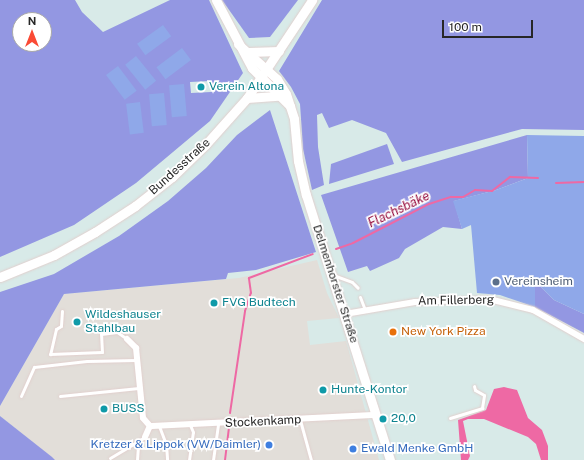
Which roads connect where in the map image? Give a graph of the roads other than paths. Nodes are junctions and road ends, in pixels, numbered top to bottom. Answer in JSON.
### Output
{"nodes":[{"id":1,"x":216,"y":0,"type":"edge"},
{"id":2,"x":312,"y":0,"type":"edge"},
{"id":3,"x":238,"y":44,"type":"junction"},
{"id":4,"x":248,"y":52,"type":"junction"},
{"id":5,"x":279,"y":52,"type":"junction"},
{"id":6,"x":267,"y":69,"type":"junction"},
{"id":7,"x":261,"y":78,"type":"junction"},
{"id":8,"x":278,"y":96,"type":"junction"},
{"id":9,"x":247,"y":98,"type":"junction"},
{"id":10,"x":291,"y":107,"type":"junction"},
{"id":11,"x":332,"y":275,"type":"junction"},
{"id":12,"x":0,"y":277,"type":"edge"},
{"id":13,"x":358,"y":288,"type":"dead end"},
{"id":14,"x":360,"y":297,"type":"dead end"},
{"id":15,"x":365,"y":310,"type":"junction"},
{"id":16,"x":62,"y":311,"type":"dead end"},
{"id":17,"x":345,"y":314,"type":"junction"},
{"id":18,"x":584,"y":338,"type":"edge"},
{"id":19,"x":127,"y":339,"type":"joint"},
{"id":20,"x":137,"y":360,"type":"junction"},
{"id":21,"x":474,"y":386,"type":"dead end"},
{"id":22,"x":139,"y":388,"type":"junction"},
{"id":23,"x":21,"y":396,"type":"dead end"},
{"id":24,"x":60,"y":396,"type":"dead end"},
{"id":25,"x":375,"y":415,"type":"junction"},
{"id":26,"x":450,"y":418,"type":"dead end"},
{"id":27,"x":300,"y":420,"type":"junction"},
{"id":28,"x":218,"y":424,"type":"junction"},
{"id":29,"x":190,"y":425,"type":"junction"},
{"id":30,"x":150,"y":426,"type":"junction"},
{"id":31,"x":159,"y":426,"type":"junction"},
{"id":32,"x":145,"y":437,"type":"joint"},
{"id":33,"x":138,"y":444,"type":"junction"},
{"id":34,"x":110,"y":458,"type":"dead end"},
{"id":35,"x":137,"y":460,"type":"edge"},
{"id":36,"x":167,"y":460,"type":"edge"},
{"id":37,"x":189,"y":460,"type":"edge"},
{"id":38,"x":214,"y":460,"type":"edge"},
{"id":39,"x":311,"y":460,"type":"edge"},
{"id":40,"x":390,"y":460,"type":"edge"}],
"edges":[{"from":1,"to":3,"type":"main road"},
{"from":2,"to":5,"type":"main road","name":"Bundesstraße"},
{"from":3,"to":4,"type":"main road","name":"Delmenhorster Straße"},
{"from":3,"to":7,"type":"main road"},
{"from":4,"to":5,"type":"main road"},
{"from":4,"to":6,"type":"main road","name":"Delmenhorster Straße"},
{"from":5,"to":6,"type":"main road","name":"Bundesstraße"},
{"from":6,"to":7,"type":"main road","name":"Bundesstraße"},
{"from":6,"to":10,"type":"main road","name":"Delmenhorster Straße"},
{"from":7,"to":8,"type":"main road"},
{"from":7,"to":9,"type":"main road","name":"Bundesstraße"},
{"from":8,"to":9,"type":"main road"},
{"from":8,"to":10,"type":"main road"},
{"from":9,"to":12,"type":"main road","name":"Bundesstraße"},
{"from":10,"to":11,"type":"main road","name":"Delmenhorster Straße"},
{"from":11,"to":13,"type":"lane"},
{"from":11,"to":17,"type":"main road","name":"Delmenhorster Straße"},
{"from":14,"to":15,"type":"lane"},
{"from":15,"to":17,"type":"street","name":"Am Fillerberg"},
{"from":15,"to":18,"type":"street","name":"Am Fillerberg"},
{"from":16,"to":19,"type":"lane"},
{"from":17,"to":25,"type":"main road","name":"Delmenhorster Straße"},
{"from":19,"to":20,"type":"street"},
{"from":20,"to":22,"type":"street"},
{"from":20,"to":23,"type":"lane"},
{"from":21,"to":26,"type":"lane"},
{"from":22,"to":24,"type":"lane"},
{"from":22,"to":30,"type":"street"},
{"from":25,"to":27,"type":"street","name":"Stockenkamp"},
{"from":25,"to":40,"type":"main road","name":"Delmenhorster Straße"},
{"from":27,"to":28,"type":"street","name":"Stockenkamp"},
{"from":27,"to":39,"type":"lane"},
{"from":28,"to":29,"type":"street","name":"Stockenkamp"},
{"from":28,"to":38,"type":"lane"},
{"from":29,"to":31,"type":"street","name":"Stockenkamp"},
{"from":29,"to":37,"type":"lane"},
{"from":30,"to":31,"type":"street","name":"Stockenkamp"},
{"from":30,"to":32,"type":"street"},
{"from":31,"to":36,"type":"lane"},
{"from":32,"to":33,"type":"lane"},
{"from":33,"to":34,"type":"lane"},
{"from":33,"to":35,"type":"lane"}]}
